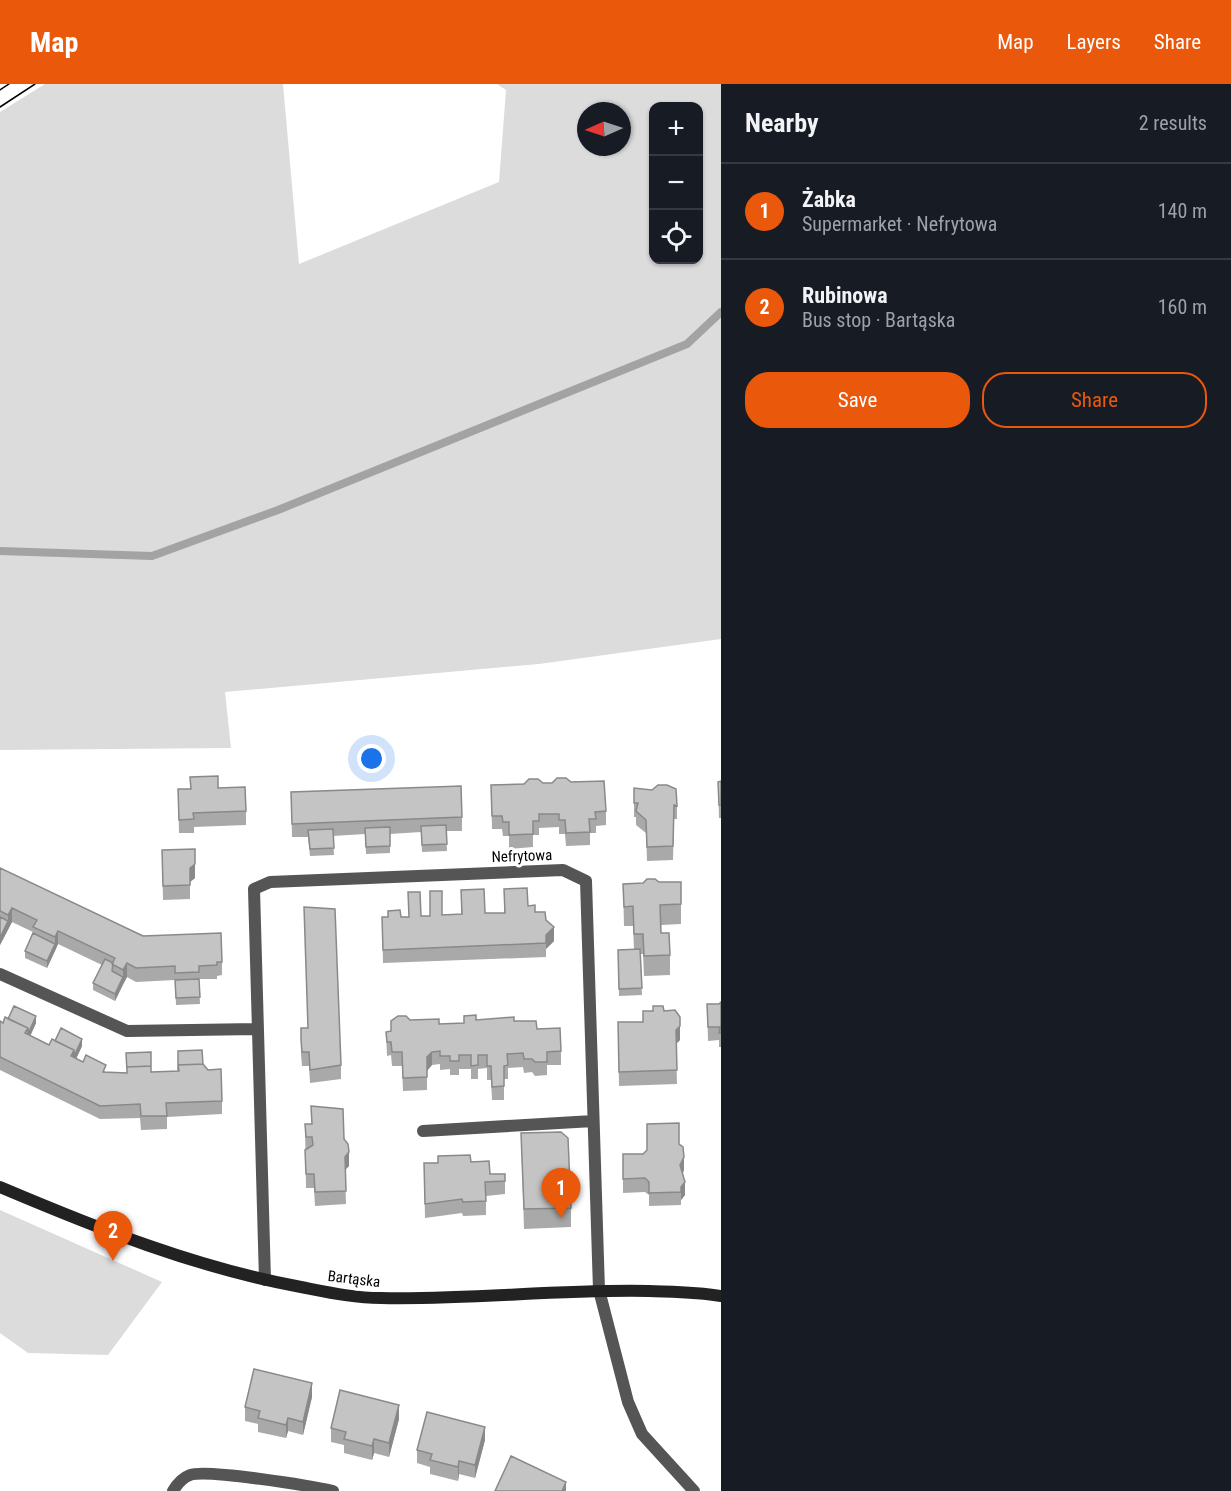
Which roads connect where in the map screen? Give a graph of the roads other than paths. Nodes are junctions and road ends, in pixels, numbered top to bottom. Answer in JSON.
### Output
{"nodes":[{"id":1,"x":0,"y":975,"type":"edge"},
{"id":2,"x":257,"y":1029,"type":"junction"},
{"id":3,"x":593,"y":1120,"type":"junction"},
{"id":4,"x":423,"y":1131,"type":"dead end"},
{"id":5,"x":0,"y":1187,"type":"edge"},
{"id":6,"x":265,"y":1280,"type":"junction"},
{"id":7,"x":598,"y":1290,"type":"junction"},
{"id":8,"x":721,"y":1296,"type":"edge"},
{"id":9,"x":173,"y":1491,"type":"edge"},
{"id":10,"x":333,"y":1491,"type":"edge"},
{"id":11,"x":694,"y":1491,"type":"edge"}],
"edges":[{"from":1,"to":2,"type":"street"},
{"from":2,"to":3,"type":"street","name":"Nefrytowa"},
{"from":2,"to":6,"type":"street"},
{"from":3,"to":4,"type":"street"},
{"from":3,"to":7,"type":"street","name":"Nefrytowa"},
{"from":5,"to":6,"type":"street","name":"Bartąska"},
{"from":6,"to":7,"type":"street","name":"Bartąska"},
{"from":7,"to":8,"type":"street","name":"Bartąska"},
{"from":7,"to":11,"type":"street","name":"Nefrytowa"},
{"from":9,"to":10,"type":"street"}]}
